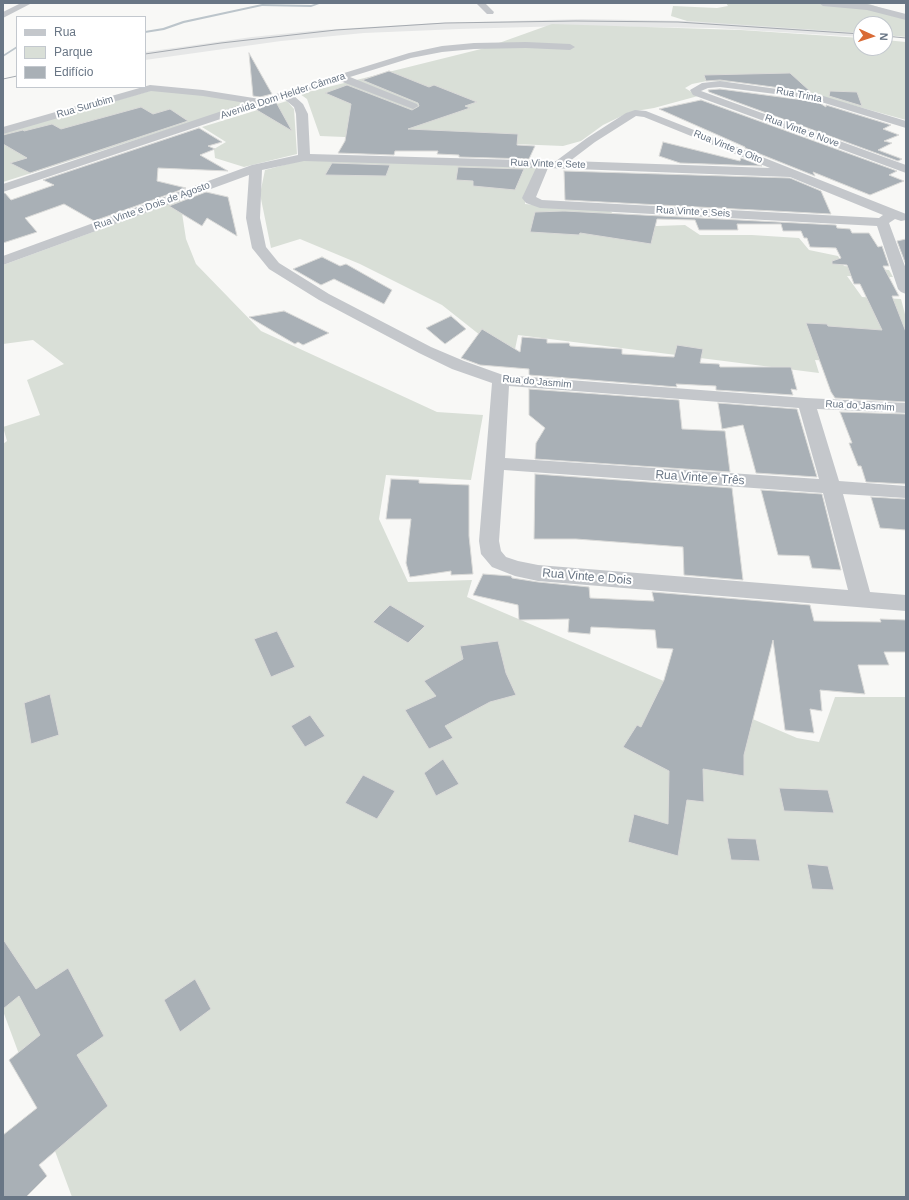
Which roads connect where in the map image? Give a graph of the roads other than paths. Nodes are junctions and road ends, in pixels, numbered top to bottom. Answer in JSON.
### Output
{"nodes":[{"id":1,"x":28,"y":3,"type":"edge"},
{"id":2,"x":480,"y":3,"type":"edge"},
{"id":3,"x":823,"y":3,"type":"edge"},
{"id":4,"x":893,"y":4,"type":"dead end"},
{"id":5,"x":867,"y":7,"type":"junction"},
{"id":6,"x":490,"y":12,"type":"dead end"},
{"id":7,"x":3,"y":14,"type":"edge"},
{"id":8,"x":906,"y":17,"type":"edge"},
{"id":9,"x":570,"y":47,"type":"dead end"},
{"id":10,"x":340,"y":77,"type":"junction"},
{"id":11,"x":697,"y":93,"type":"joint"},
{"id":12,"x":285,"y":94,"type":"junction"},
{"id":13,"x":262,"y":103,"type":"junction"},
{"id":14,"x":413,"y":106,"type":"dead end"},
{"id":15,"x":906,"y":125,"type":"edge"},
{"id":16,"x":3,"y":131,"type":"edge"},
{"id":17,"x":304,"y":157,"type":"junction"},
{"id":18,"x":544,"y":164,"type":"junction"},
{"id":19,"x":558,"y":164,"type":"junction"},
{"id":20,"x":256,"y":168,"type":"junction"},
{"id":21,"x":906,"y":169,"type":"edge"},
{"id":22,"x":792,"y":173,"type":"junction"},
{"id":23,"x":3,"y":188,"type":"edge"},
{"id":24,"x":887,"y":218,"type":"junction"},
{"id":25,"x":906,"y":219,"type":"edge"},
{"id":26,"x":3,"y":261,"type":"edge"},
{"id":27,"x":906,"y":289,"type":"edge"},
{"id":28,"x":502,"y":380,"type":"junction"},
{"id":29,"x":806,"y":403,"type":"junction"},
{"id":30,"x":906,"y":408,"type":"edge"},
{"id":31,"x":494,"y":463,"type":"junction"},
{"id":32,"x":831,"y":487,"type":"junction"},
{"id":33,"x":906,"y":492,"type":"edge"},
{"id":34,"x":862,"y":599,"type":"junction"},
{"id":35,"x":906,"y":603,"type":"edge"}],
"edges":[{"from":1,"to":7,"type":"street"},
{"from":2,"to":6,"type":"street"},
{"from":3,"to":5,"type":"street"},
{"from":4,"to":5,"type":"street"},
{"from":5,"to":8,"type":"street"},
{"from":9,"to":10,"type":"street","name":"Avenida Dom Helder Câmara"},
{"from":10,"to":12,"type":"street","name":"Avenida Dom Helder Câmara"},
{"from":10,"to":14,"type":"street"},
{"from":11,"to":15,"type":"street","name":"Rua Trinta"},
{"from":11,"to":21,"type":"street","name":"Rua Vinte e Nove"},
{"from":12,"to":13,"type":"street","name":"Avenida Dom Helder Câmara"},
{"from":12,"to":17,"type":"street"},
{"from":13,"to":16,"type":"street","name":"Rua Surubim"},
{"from":13,"to":23,"type":"street","name":"Avenida Dom Helder Câmara"},
{"from":17,"to":18,"type":"street","name":"Rua Vinte e Sete"},
{"from":17,"to":20,"type":"street","name":"Rua Vinte e Dois de Agosto"},
{"from":18,"to":19,"type":"street","name":"Rua Vinte e Sete"},
{"from":18,"to":24,"type":"street","name":"Rua Vinte e Seis"},
{"from":19,"to":22,"type":"street","name":"Rua Vinte e Sete"},
{"from":19,"to":22,"type":"street","name":"Rua Vinte e Oito"},
{"from":20,"to":26,"type":"street","name":"Rua Vinte e Dois de Agosto"},
{"from":20,"to":28,"type":"street","name":"Rua do Jasmim"},
{"from":22,"to":24,"type":"street","name":"Rua Vinte e Oito"},
{"from":24,"to":25,"type":"street","name":"Rua Vinte e Oito"},
{"from":24,"to":27,"type":"street"},
{"from":28,"to":29,"type":"street","name":"Rua do Jasmim"},
{"from":28,"to":31,"type":"street","name":"Rua Vinte e Dois"},
{"from":29,"to":30,"type":"street","name":"Rua do Jasmim"},
{"from":29,"to":32,"type":"street"},
{"from":31,"to":32,"type":"street","name":"Rua Vinte e Três"},
{"from":31,"to":34,"type":"street","name":"Rua Vinte e Dois"},
{"from":32,"to":33,"type":"street","name":"Rua Vinte e Três"},
{"from":32,"to":34,"type":"street"},
{"from":34,"to":35,"type":"street","name":"Rua Vinte e Dois"}]}
